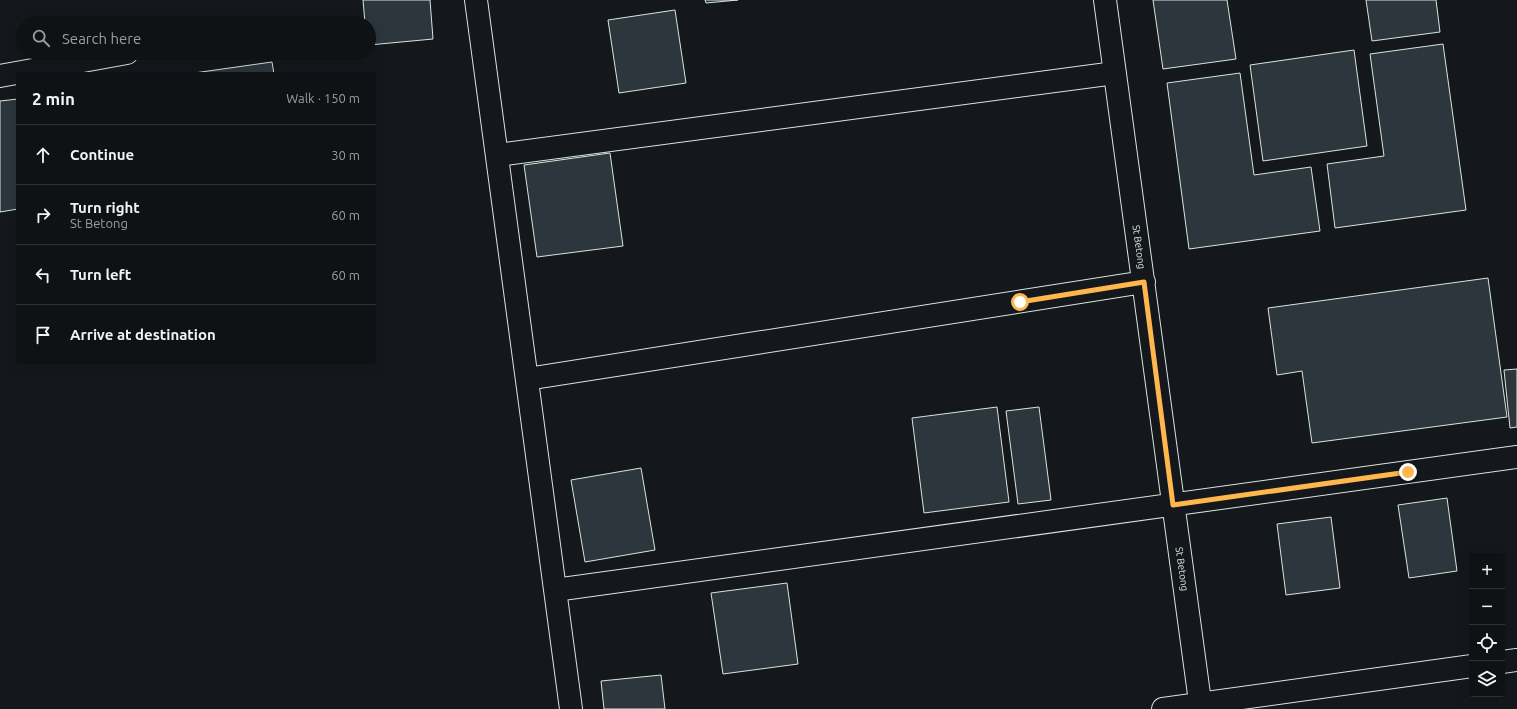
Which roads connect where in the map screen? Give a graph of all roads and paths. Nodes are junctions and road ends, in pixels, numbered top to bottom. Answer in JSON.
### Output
{"nodes":[{"id":1,"x":476,"y":0,"type":"edge"},
{"id":2,"x":1104,"y":0,"type":"edge"},
{"id":3,"x":88,"y":60,"type":"edge"},
{"id":4,"x":22,"y":72,"type":"edge"},
{"id":5,"x":16,"y":73,"type":"edge"},
{"id":6,"x":1115,"y":73,"type":"junction"},
{"id":7,"x":0,"y":76,"type":"edge"},
{"id":8,"x":496,"y":155,"type":"junction"},
{"id":9,"x":1144,"y":282,"type":"junction"},
{"id":10,"x":527,"y":379,"type":"junction"},
{"id":11,"x":1517,"y":457,"type":"edge"},
{"id":12,"x":1173,"y":505,"type":"junction"},
{"id":13,"x":555,"y":590,"type":"junction"},
{"id":14,"x":1517,"y":660,"type":"edge"},
{"id":15,"x":1505,"y":662,"type":"edge"},
{"id":16,"x":1469,"y":666,"type":"edge"},
{"id":17,"x":1200,"y":706,"type":"edge"},
{"id":18,"x":571,"y":709,"type":"edge"},
{"id":19,"x":1163,"y":709,"type":"edge"}],
"edges":[{"from":1,"to":8,"type":"street"},
{"from":2,"to":6,"type":"street","name":"St Betong"},
{"from":3,"to":4,"type":"street"},
{"from":5,"to":7,"type":"street"},
{"from":6,"to":8,"type":"street"},
{"from":6,"to":9,"type":"street","name":"St Betong"},
{"from":8,"to":10,"type":"street"},
{"from":9,"to":10,"type":"street"},
{"from":9,"to":12,"type":"street","name":"St Betong"},
{"from":10,"to":13,"type":"street"},
{"from":11,"to":12,"type":"street"},
{"from":12,"to":13,"type":"street"},
{"from":12,"to":17,"type":"street","name":"St Betong"},
{"from":13,"to":18,"type":"street"},
{"from":14,"to":15,"type":"street"},
{"from":16,"to":17,"type":"street"},
{"from":17,"to":19,"type":"street"}]}
